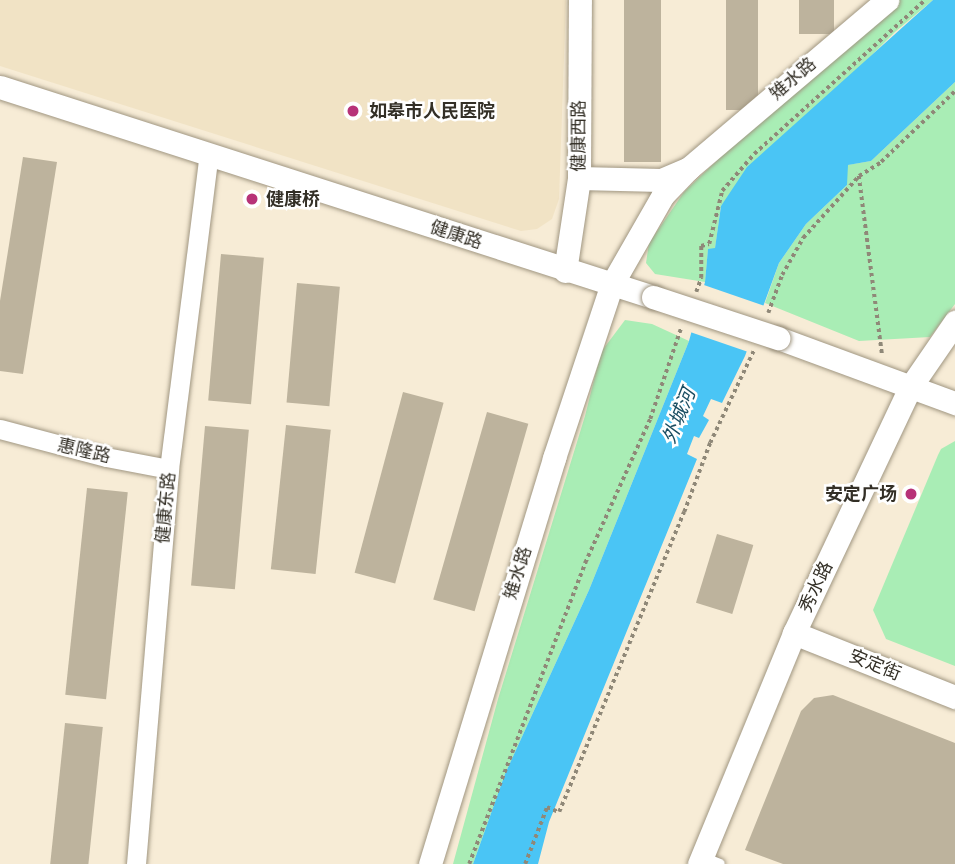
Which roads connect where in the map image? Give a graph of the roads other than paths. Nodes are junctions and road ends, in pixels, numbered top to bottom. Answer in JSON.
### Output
{"nodes":[{"id":1,"x":580,"y":0,"type":"edge"},
{"id":2,"x":887,"y":0,"type":"edge"},
{"id":3,"x":0,"y":87,"type":"edge"},
{"id":4,"x":209,"y":154,"type":"junction"},
{"id":5,"x":689,"y":168,"type":"junction"},
{"id":6,"x":579,"y":178,"type":"junction"},
{"id":7,"x":565,"y":271,"type":"junction"},
{"id":8,"x":612,"y":284,"type":"junction"},
{"id":9,"x":955,"y":322,"type":"edge"},
{"id":10,"x":911,"y":386,"type":"junction"},
{"id":11,"x":955,"y":402,"type":"edge"},
{"id":12,"x":0,"y":429,"type":"edge"},
{"id":13,"x":169,"y":469,"type":"junction"},
{"id":14,"x":794,"y":633,"type":"junction"},
{"id":15,"x":955,"y":697,"type":"edge"},
{"id":16,"x":707,"y":862,"type":"edge"},
{"id":17,"x":136,"y":864,"type":"edge"},
{"id":18,"x":430,"y":864,"type":"edge"}],
"edges":[{"from":1,"to":6,"type":"street","name":"健康西路"},
{"from":2,"to":5,"type":"street","name":"雉水路"},
{"from":3,"to":4,"type":"street","name":"健康路"},
{"from":4,"to":7,"type":"street","name":"健康路"},
{"from":4,"to":13,"type":"street","name":"健康东路"},
{"from":5,"to":6,"type":"street","name":"雉水路"},
{"from":5,"to":8,"type":"street","name":"雉水路"},
{"from":6,"to":7,"type":"street","name":"健康西路"},
{"from":7,"to":8,"type":"street","name":"健康路"},
{"from":8,"to":10,"type":"street","name":"健康路","bridge":true},
{"from":8,"to":18,"type":"street","name":"雉水路"},
{"from":9,"to":10,"type":"street","name":"秀水路"},
{"from":10,"to":11,"type":"street","name":"健康路"},
{"from":10,"to":14,"type":"street","name":"秀水路"},
{"from":12,"to":13,"type":"street","name":"惠隆路"},
{"from":13,"to":17,"type":"street","name":"健康东路"},
{"from":14,"to":15,"type":"street","name":"安定街"},
{"from":14,"to":16,"type":"street","name":"秀水路"}]}
